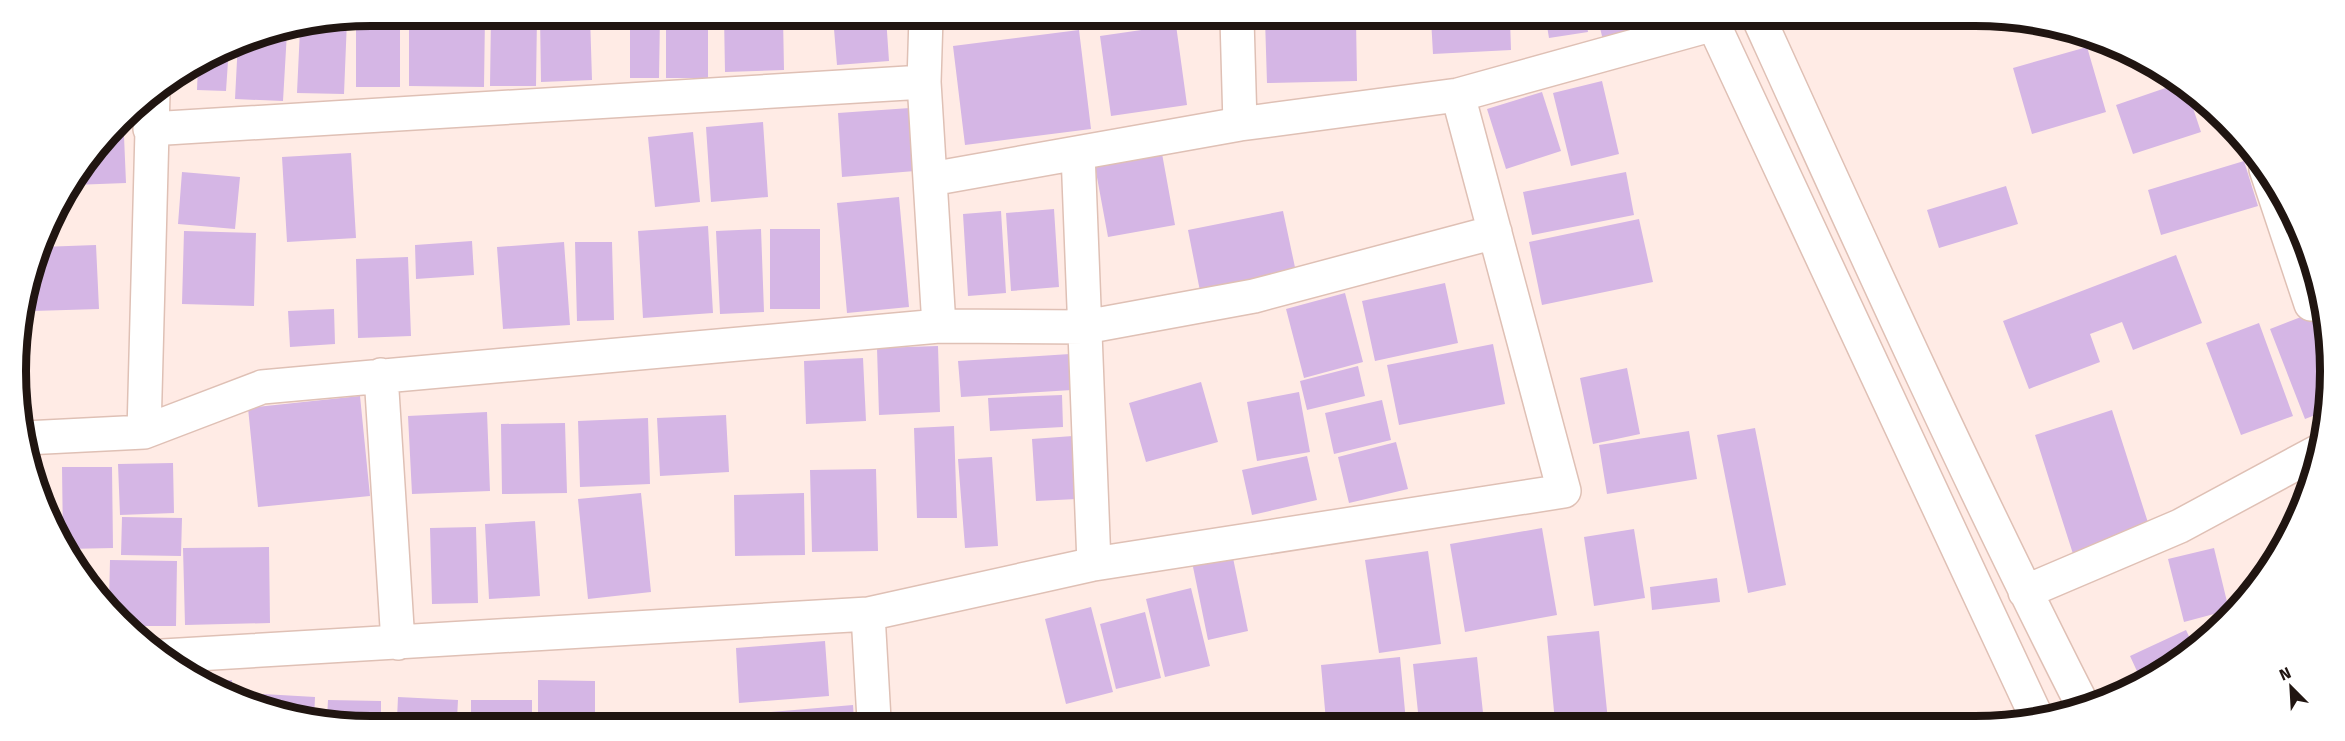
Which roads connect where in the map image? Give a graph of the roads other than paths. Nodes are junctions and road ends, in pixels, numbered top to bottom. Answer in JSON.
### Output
{"nodes":[{"id":1,"x":926,"y":26,"type":"edge"},
{"id":2,"x":1237,"y":26,"type":"edge"},
{"id":3,"x":1699,"y":26,"type":"edge"},
{"id":4,"x":1715,"y":26,"type":"edge"},
{"id":5,"x":1762,"y":26,"type":"edge"},
{"id":6,"x":924,"y":82,"type":"junction"},
{"id":7,"x":1458,"y":95,"type":"junction"},
{"id":8,"x":152,"y":103,"type":"edge"},
{"id":9,"x":1240,"y":124,"type":"junction"},
{"id":10,"x":150,"y":129,"type":"junction"},
{"id":11,"x":1078,"y":153,"type":"junction"},
{"id":12,"x":931,"y":179,"type":"junction"},
{"id":13,"x":2280,"y":210,"type":"edge"},
{"id":14,"x":1495,"y":232,"type":"junction"},
{"id":15,"x":2311,"y":304,"type":"dead end"},
{"id":16,"x":939,"y":326,"type":"junction"},
{"id":17,"x":1085,"y":327,"type":"junction"},
{"id":18,"x":381,"y":375,"type":"junction"},
{"id":19,"x":144,"y":432,"type":"junction"},
{"id":20,"x":32,"y":438,"type":"edge"},
{"id":21,"x":2309,"y":458,"type":"edge"},
{"id":22,"x":1094,"y":564,"type":"junction"},
{"id":23,"x":2025,"y":592,"type":"junction"},
{"id":24,"x":868,"y":614,"type":"junction"},
{"id":25,"x":398,"y":642,"type":"junction"},
{"id":26,"x":176,"y":655,"type":"edge"},
{"id":27,"x":2079,"y":699,"type":"edge"},
{"id":28,"x":2034,"y":711,"type":"edge"},
{"id":29,"x":874,"y":716,"type":"edge"}],
"edges":[{"from":1,"to":6,"type":"street"},
{"from":2,"to":9,"type":"street"},
{"from":3,"to":7,"type":"street"},
{"from":4,"to":28,"type":"street"},
{"from":5,"to":23,"type":"street"},
{"from":6,"to":10,"type":"street"},
{"from":6,"to":12,"type":"street"},
{"from":7,"to":9,"type":"street"},
{"from":7,"to":14,"type":"street"},
{"from":8,"to":10,"type":"street"},
{"from":9,"to":11,"type":"street"},
{"from":10,"to":19,"type":"street"},
{"from":11,"to":12,"type":"street"},
{"from":11,"to":17,"type":"street"},
{"from":12,"to":16,"type":"street"},
{"from":13,"to":15,"type":"street"},
{"from":14,"to":17,"type":"street"},
{"from":14,"to":22,"type":"street"},
{"from":16,"to":17,"type":"street"},
{"from":16,"to":18,"type":"street"},
{"from":17,"to":22,"type":"street"},
{"from":18,"to":19,"type":"street"},
{"from":18,"to":25,"type":"street"},
{"from":19,"to":20,"type":"street"},
{"from":21,"to":23,"type":"street"},
{"from":22,"to":24,"type":"street"},
{"from":23,"to":27,"type":"street"},
{"from":24,"to":25,"type":"street"},
{"from":24,"to":29,"type":"street"},
{"from":25,"to":26,"type":"street"}]}
